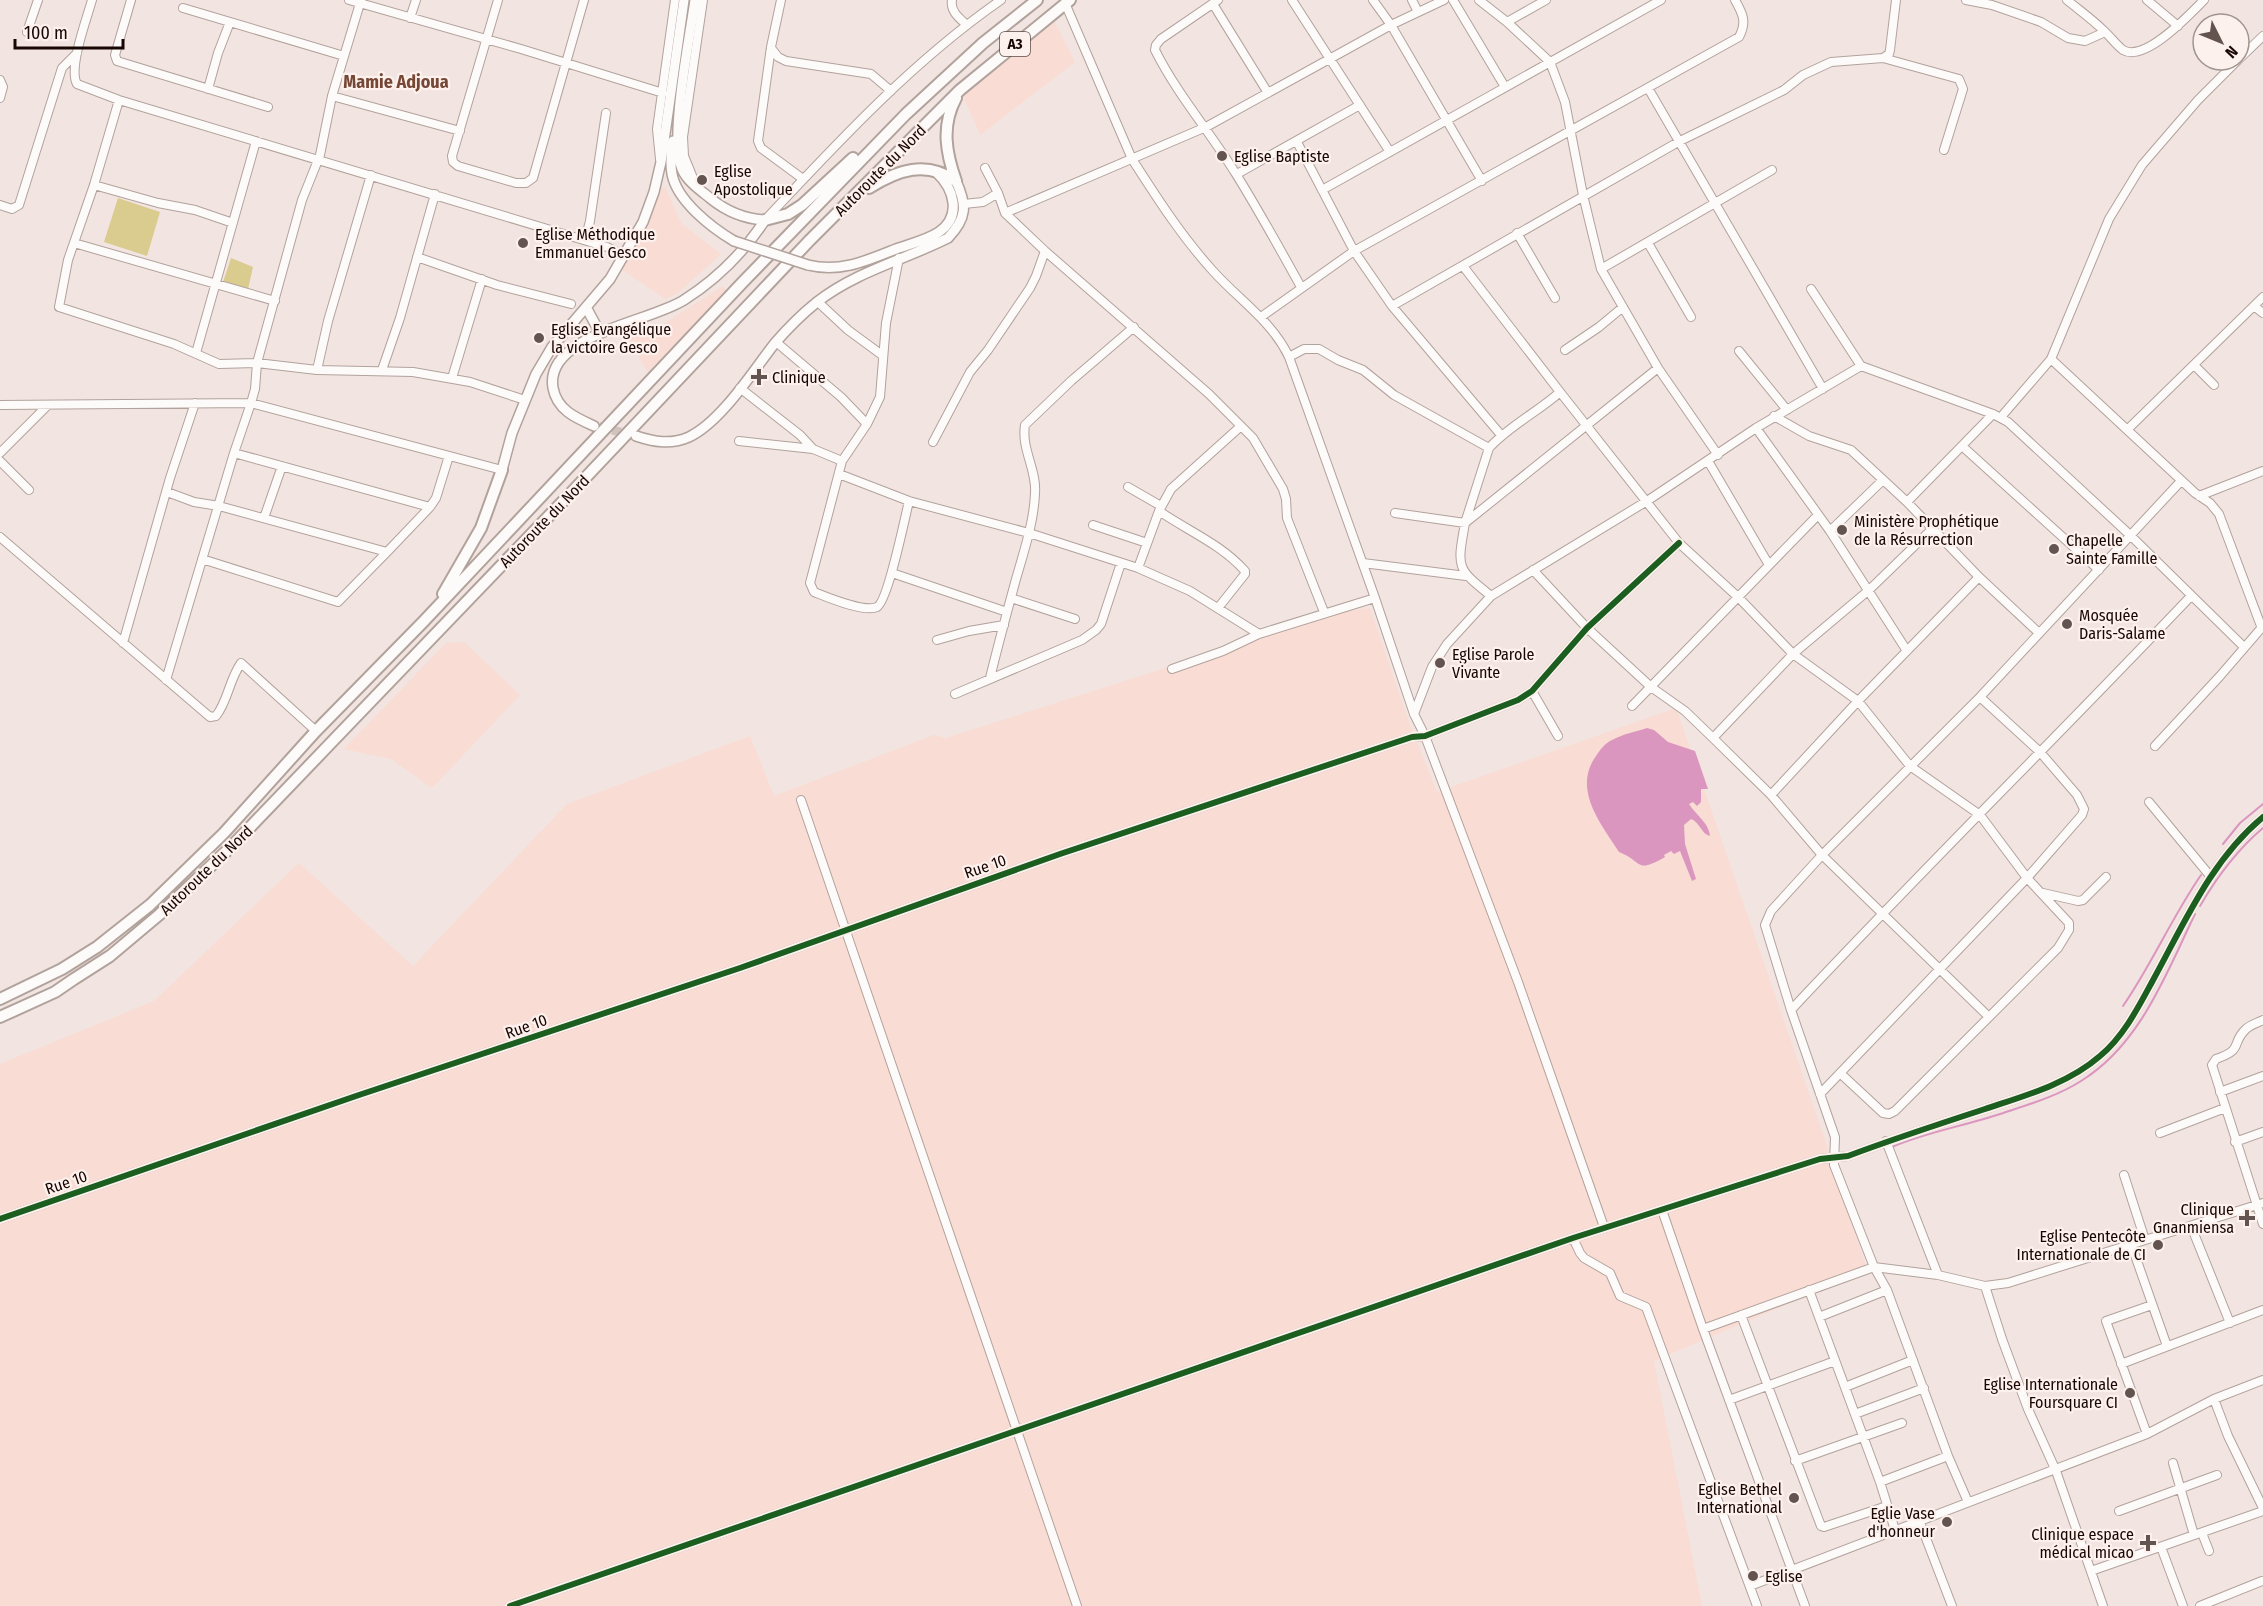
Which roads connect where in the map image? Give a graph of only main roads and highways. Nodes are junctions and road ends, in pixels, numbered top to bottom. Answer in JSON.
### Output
{"nodes":[{"id":1,"x":684,"y":0,"type":"edge"},
{"id":2,"x":695,"y":0,"type":"edge"},
{"id":3,"x":1037,"y":0,"type":"edge"},
{"id":4,"x":1068,"y":2,"type":"edge"},
{"id":5,"x":683,"y":86,"type":"junction"},
{"id":6,"x":960,"y":90,"type":"junction"},
{"id":7,"x":906,"y":114,"type":"junction"},
{"id":8,"x":935,"y":170,"type":"junction"},
{"id":9,"x":956,"y":181,"type":"junction"},
{"id":10,"x":836,"y":214,"type":"junction"},
{"id":11,"x":765,"y":220,"type":"junction"},
{"id":12,"x":586,"y":307,"type":"junction"},
{"id":13,"x":600,"y":333,"type":"junction"},
{"id":14,"x":594,"y":426,"type":"tunnel mouth"},
{"id":15,"x":636,"y":436,"type":"tunnel mouth"},
{"id":16,"x":502,"y":470,"type":"joint"},
{"id":17,"x":424,"y":621,"type":"junction"},
{"id":18,"x":0,"y":999,"type":"edge"},
{"id":19,"x":0,"y":1017,"type":"edge"}],
"edges":[{"from":1,"to":12,"type":"main road"},
{"from":2,"to":5,"type":"main road"},
{"from":3,"to":7,"type":"highway","name":"Autoroute du Nord","number":"A3"},
{"from":4,"to":6,"type":"highway","name":"Autoroute du Nord","number":"A3"},
{"from":5,"to":8,"type":"main road","bridge":true},
{"from":5,"to":11,"type":"main road"},
{"from":6,"to":9,"type":"highway"},
{"from":6,"to":10,"type":"highway","name":"Autoroute du Nord"},
{"from":7,"to":11,"type":"highway"},
{"from":7,"to":17,"type":"highway","name":"Autoroute du Nord"},
{"from":8,"to":9,"type":"highway"},
{"from":8,"to":10,"type":"highway"},
{"from":9,"to":15,"type":"main road"},
{"from":10,"to":19,"type":"highway","name":"Autoroute du Nord"},
{"from":11,"to":13,"type":"main road"},
{"from":12,"to":13,"type":"main road"},
{"from":12,"to":16,"type":"main road"},
{"from":13,"to":14,"type":"main road"},
{"from":16,"to":17,"type":"highway"},
{"from":17,"to":18,"type":"highway","name":"Autoroute du Nord"}]}
